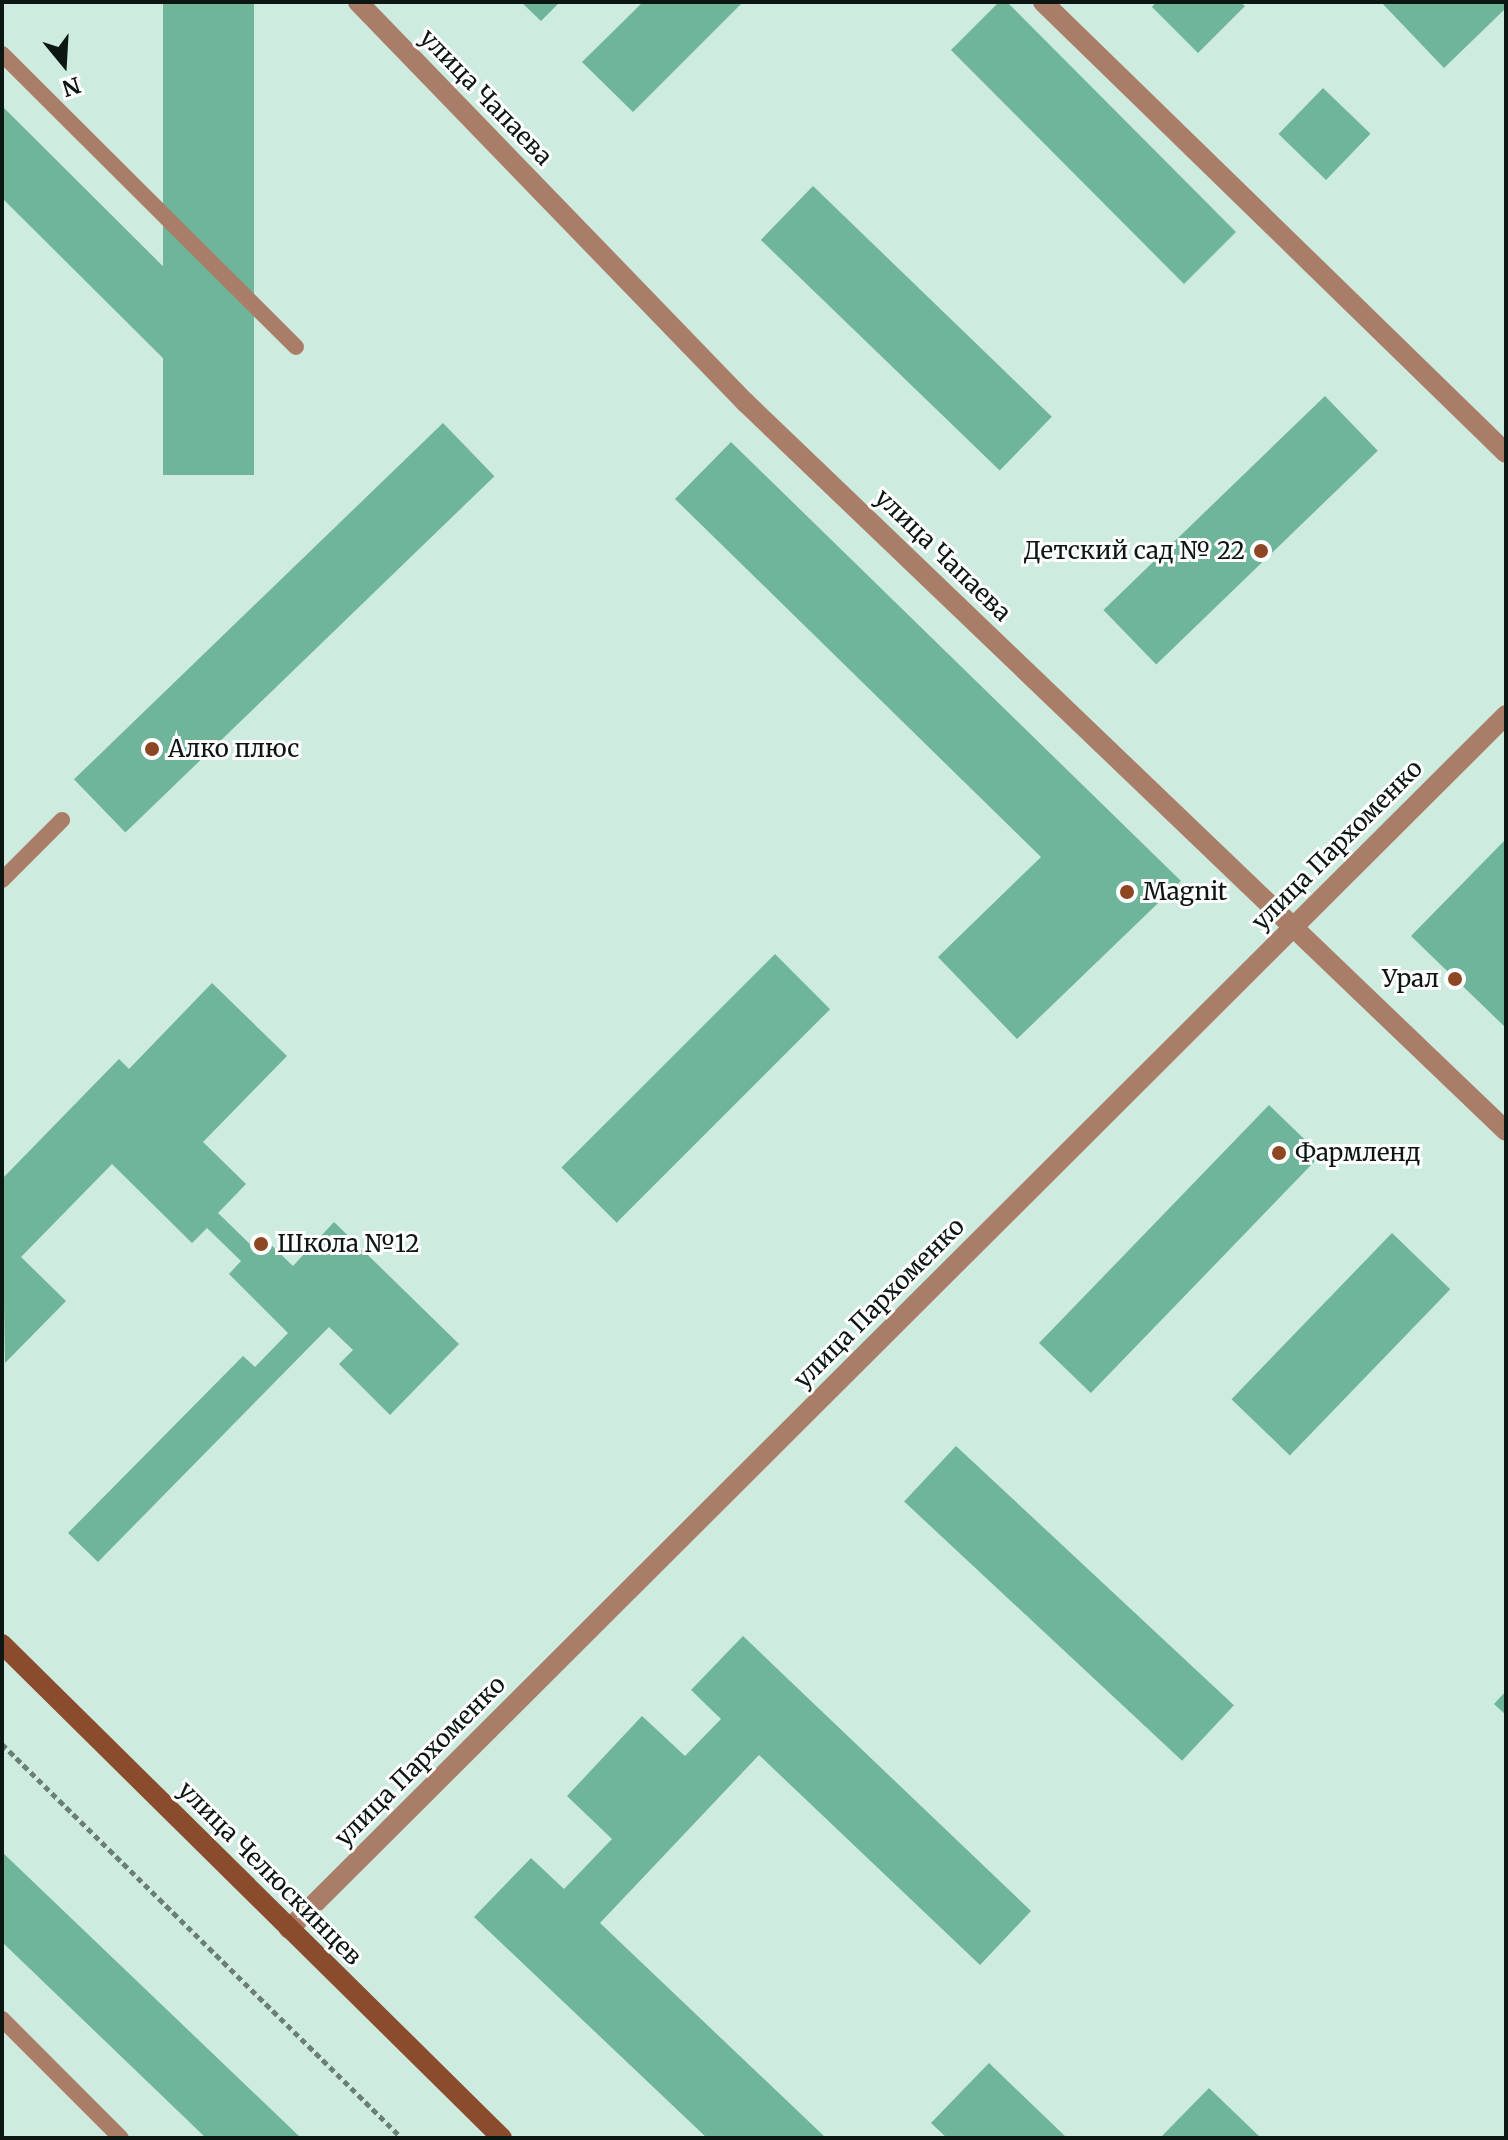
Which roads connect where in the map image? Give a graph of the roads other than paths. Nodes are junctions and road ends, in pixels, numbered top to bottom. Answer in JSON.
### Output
{"nodes":[{"id":1,"x":358,"y":2,"type":"edge"},
{"id":2,"x":1043,"y":2,"type":"edge"},
{"id":3,"x":2,"y":54,"type":"edge"},
{"id":4,"x":296,"y":347,"type":"dead end"},
{"id":5,"x":1506,"y":453,"type":"edge"},
{"id":6,"x":1506,"y":715,"type":"edge"},
{"id":7,"x":62,"y":820,"type":"dead end"},
{"id":8,"x":2,"y":880,"type":"edge"},
{"id":9,"x":1294,"y":925,"type":"junction"},
{"id":10,"x":1506,"y":1131,"type":"edge"},
{"id":11,"x":2,"y":1644,"type":"edge"},
{"id":12,"x":289,"y":1929,"type":"junction"},
{"id":13,"x":2,"y":2019,"type":"edge"},
{"id":14,"x":121,"y":2138,"type":"edge"},
{"id":15,"x":502,"y":2138,"type":"edge"}],
"edges":[{"from":1,"to":9,"type":"street","name":"улица Чапаева"},
{"from":2,"to":5,"type":"street"},
{"from":3,"to":4,"type":"lane"},
{"from":6,"to":9,"type":"street","name":"улица Пархоменко"},
{"from":7,"to":8,"type":"lane"},
{"from":9,"to":10,"type":"street","name":"улица Чапаева"},
{"from":9,"to":12,"type":"street","name":"улица Пархоменко"},
{"from":11,"to":12,"type":"street","name":"улица Челюскинцев"},
{"from":12,"to":15,"type":"street","name":"улица Челюскинцев"},
{"from":13,"to":14,"type":"lane"}]}
